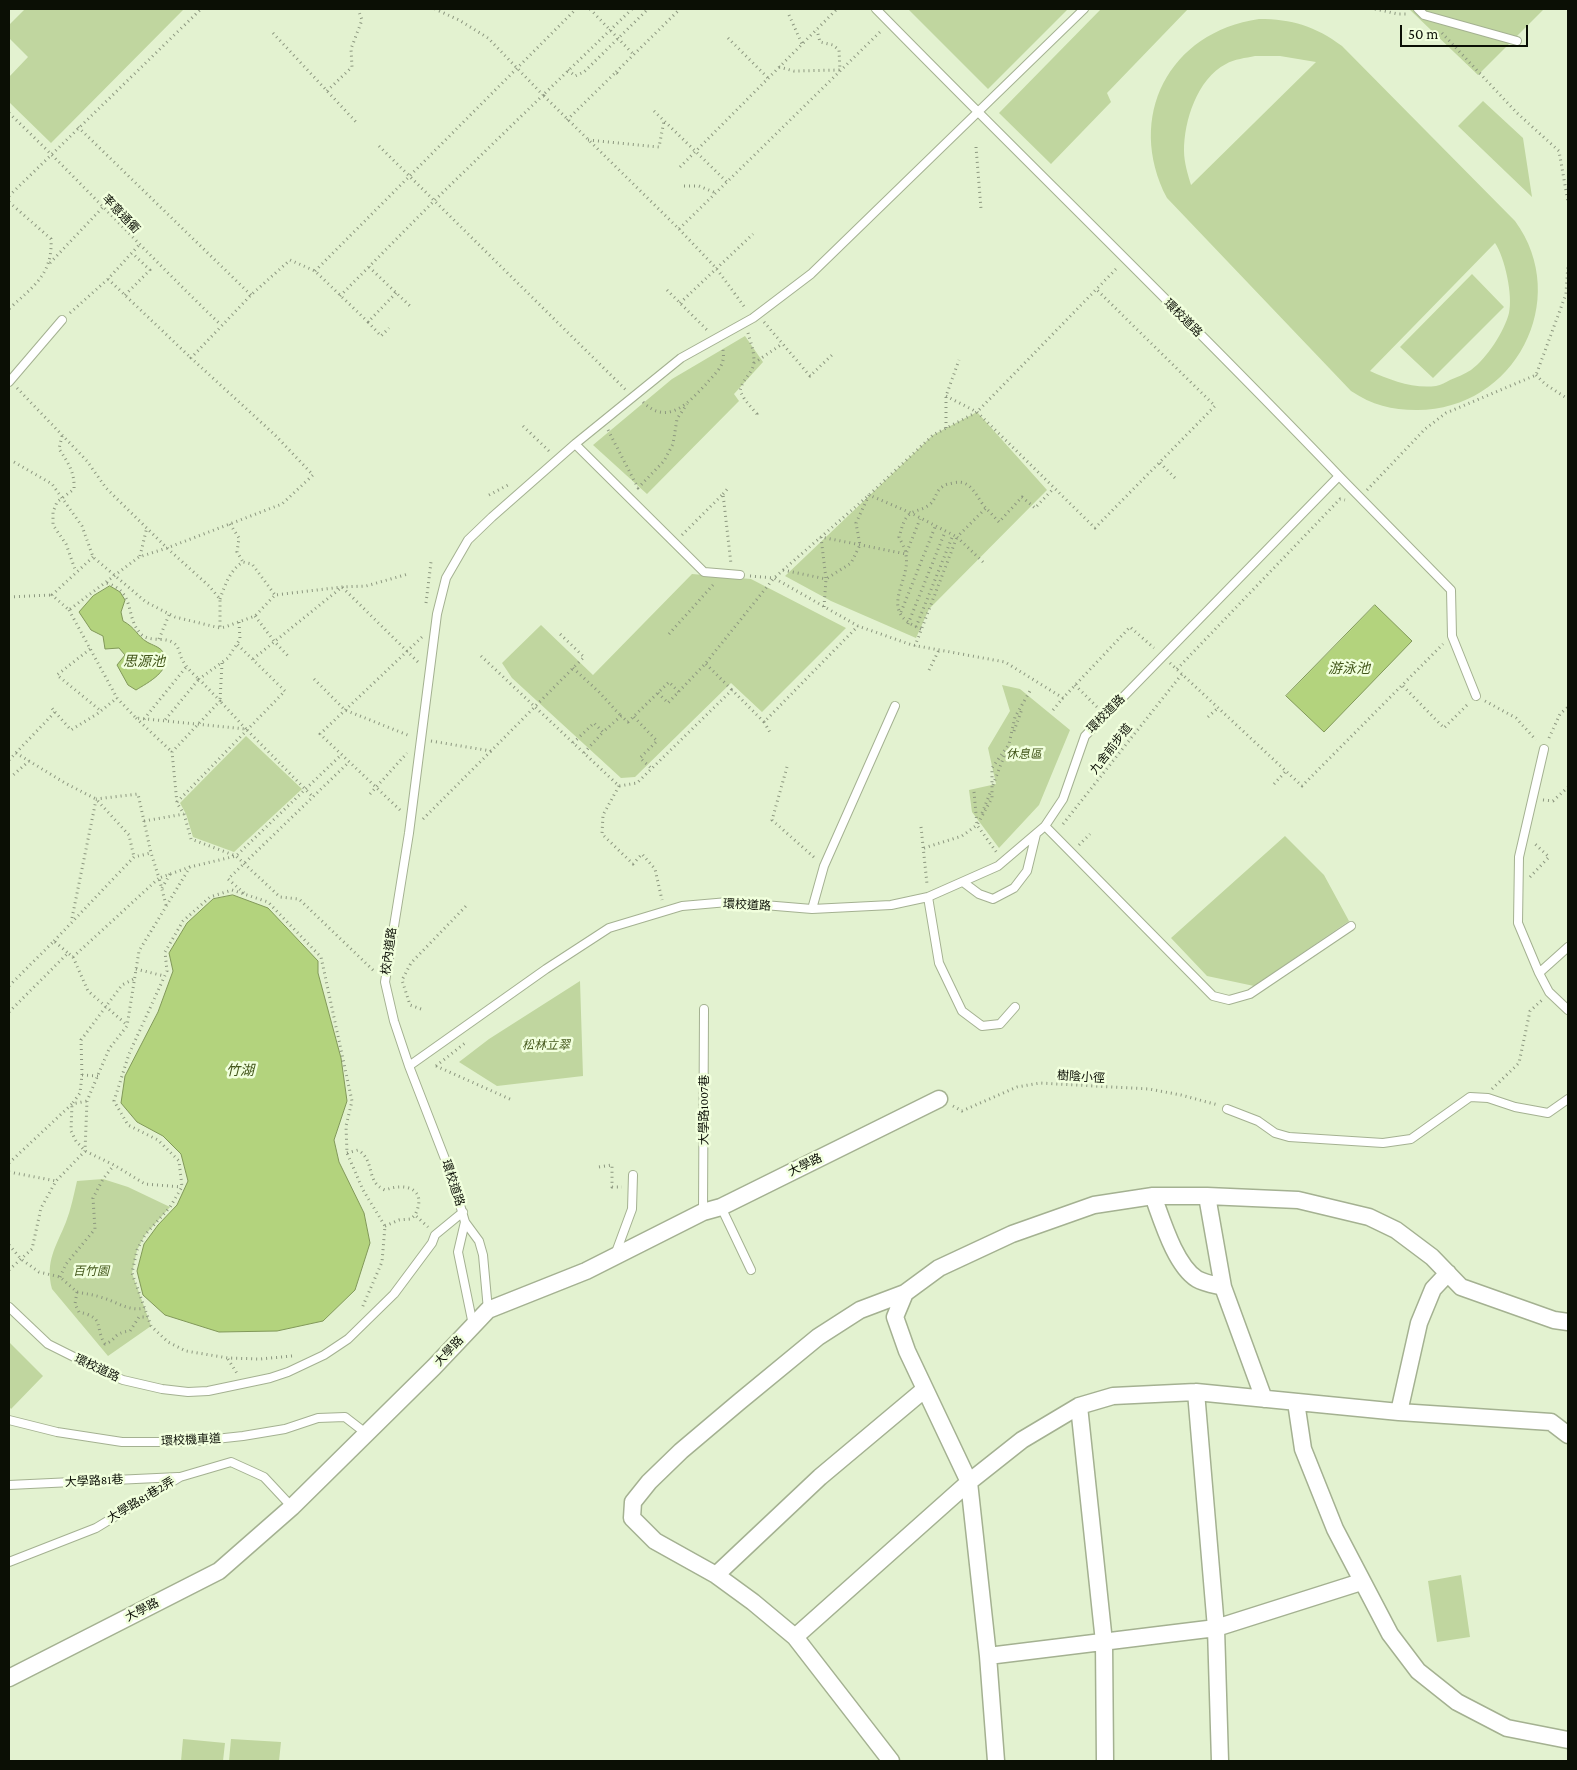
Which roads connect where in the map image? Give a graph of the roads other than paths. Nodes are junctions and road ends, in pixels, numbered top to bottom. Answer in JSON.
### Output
{"nodes":[{"id":1,"x":876,"y":9,"type":"edge"},
{"id":2,"x":1084,"y":9,"type":"edge"},
{"id":3,"x":1421,"y":12,"type":"edge"},
{"id":4,"x":1517,"y":42,"type":"dead end"},
{"id":5,"x":978,"y":112,"type":"junction"},
{"id":6,"x":62,"y":320,"type":"road end"},
{"id":7,"x":9,"y":382,"type":"edge"},
{"id":8,"x":576,"y":444,"type":"junction"},
{"id":9,"x":1339,"y":476,"type":"junction"},
{"id":10,"x":736,"y":575,"type":"road end"},
{"id":11,"x":1476,"y":696,"type":"road end"},
{"id":12,"x":894,"y":706,"type":"dead end"},
{"id":13,"x":1544,"y":749,"type":"road end"},
{"id":14,"x":1045,"y":826,"type":"junction"},
{"id":15,"x":1036,"y":834,"type":"junction"},
{"id":16,"x":963,"y":882,"type":"junction"},
{"id":17,"x":928,"y":897,"type":"junction"},
{"id":18,"x":812,"y":909,"type":"junction"},
{"id":19,"x":1351,"y":926,"type":"dead end"},
{"id":20,"x":1568,"y":947,"type":"edge"},
{"id":21,"x":1539,"y":973,"type":"junction"},
{"id":22,"x":1015,"y":1008,"type":"dead end"},
{"id":23,"x":704,"y":1009,"type":"dead end"},
{"id":24,"x":1568,"y":1010,"type":"edge"},
{"id":25,"x":409,"y":1066,"type":"junction"},
{"id":26,"x":939,"y":1099,"type":"road end"},
{"id":27,"x":1568,"y":1099,"type":"edge"},
{"id":28,"x":1227,"y":1109,"type":"road end"},
{"id":29,"x":633,"y":1175,"type":"dead end"},
{"id":30,"x":1154,"y":1196,"type":"junction"},
{"id":31,"x":1207,"y":1196,"type":"junction"},
{"id":32,"x":721,"y":1206,"type":"junction"},
{"id":33,"x":463,"y":1212,"type":"junction"},
{"id":34,"x":703,"y":1212,"type":"junction"},
{"id":35,"x":465,"y":1222,"type":"junction"},
{"id":36,"x":614,"y":1257,"type":"junction"},
{"id":37,"x":752,"y":1270,"type":"dead end"},
{"id":38,"x":1448,"y":1273,"type":"junction"},
{"id":39,"x":1223,"y":1287,"type":"junction"},
{"id":40,"x":905,"y":1293,"type":"junction"},
{"id":41,"x":9,"y":1307,"type":"edge"},
{"id":42,"x":488,"y":1310,"type":"junction"},
{"id":43,"x":1568,"y":1322,"type":"edge"},
{"id":44,"x":473,"y":1325,"type":"junction"},
{"id":45,"x":925,"y":1390,"type":"junction"},
{"id":46,"x":1196,"y":1392,"type":"junction"},
{"id":47,"x":1264,"y":1399,"type":"junction"},
{"id":48,"x":1296,"y":1402,"type":"junction"},
{"id":49,"x":1080,"y":1406,"type":"junction"},
{"id":50,"x":1399,"y":1412,"type":"junction"},
{"id":51,"x":9,"y":1420,"type":"edge"},
{"id":52,"x":367,"y":1434,"type":"junction"},
{"id":53,"x":1568,"y":1435,"type":"edge"},
{"id":54,"x":180,"y":1477,"type":"junction"},
{"id":55,"x":969,"y":1482,"type":"junction"},
{"id":56,"x":9,"y":1485,"type":"edge"},
{"id":57,"x":292,"y":1507,"type":"junction"},
{"id":58,"x":9,"y":1562,"type":"edge"},
{"id":59,"x":716,"y":1575,"type":"junction"},
{"id":60,"x":1361,"y":1582,"type":"junction"},
{"id":61,"x":1216,"y":1628,"type":"junction"},
{"id":62,"x":795,"y":1637,"type":"junction"},
{"id":63,"x":1104,"y":1642,"type":"junction"},
{"id":64,"x":988,"y":1656,"type":"junction"},
{"id":65,"x":9,"y":1678,"type":"edge"},
{"id":66,"x":1568,"y":1740,"type":"edge"},
{"id":67,"x":891,"y":1761,"type":"edge"},
{"id":68,"x":996,"y":1761,"type":"edge"},
{"id":69,"x":1105,"y":1761,"type":"edge"},
{"id":70,"x":1220,"y":1761,"type":"edge"}],
"edges":[{"from":1,"to":5,"type":"lane","name":"環校道路"},
{"from":2,"to":5,"type":"lane","name":"校內道路"},
{"from":3,"to":4,"type":"lane"},
{"from":5,"to":8,"type":"lane","name":"校內道路"},
{"from":5,"to":9,"type":"lane","name":"環校道路"},
{"from":6,"to":7,"type":"lane"},
{"from":8,"to":10,"type":"lane"},
{"from":8,"to":25,"type":"lane","name":"校內道路"},
{"from":9,"to":11,"type":"lane"},
{"from":9,"to":14,"type":"lane","name":"環校道路"},
{"from":12,"to":18,"type":"lane"},
{"from":13,"to":21,"type":"lane"},
{"from":14,"to":15,"type":"lane","name":"環校道路"},
{"from":14,"to":19,"type":"lane"},
{"from":15,"to":16,"type":"lane","name":"環校道路"},
{"from":15,"to":16,"type":"lane"},
{"from":16,"to":17,"type":"lane","name":"環校道路"},
{"from":17,"to":18,"type":"lane","name":"環校道路"},
{"from":17,"to":22,"type":"lane"},
{"from":18,"to":25,"type":"lane","name":"環校道路"},
{"from":20,"to":21,"type":"lane"},
{"from":21,"to":24,"type":"lane"},
{"from":23,"to":34,"type":"lane","name":"大學路1007巷"},
{"from":25,"to":33,"type":"lane","name":"環校道路"},
{"from":26,"to":32,"type":"street","name":"大學路"},
{"from":27,"to":28,"type":"lane"},
{"from":29,"to":36,"type":"lane"},
{"from":30,"to":31,"type":"street"},
{"from":30,"to":39,"type":"street"},
{"from":30,"to":40,"type":"street"},
{"from":31,"to":38,"type":"street"},
{"from":31,"to":39,"type":"street"},
{"from":32,"to":34,"type":"street","name":"大學路"},
{"from":32,"to":37,"type":"lane"},
{"from":33,"to":35,"type":"lane","name":"環校道路"},
{"from":33,"to":41,"type":"lane","name":"環校道路"},
{"from":34,"to":36,"type":"street","name":"大學路"},
{"from":35,"to":42,"type":"lane"},
{"from":35,"to":44,"type":"lane"},
{"from":36,"to":42,"type":"street","name":"大學路"},
{"from":38,"to":43,"type":"street"},
{"from":38,"to":50,"type":"street"},
{"from":39,"to":47,"type":"street"},
{"from":40,"to":45,"type":"street"},
{"from":40,"to":59,"type":"street"},
{"from":42,"to":44,"type":"street","name":"大學路"},
{"from":44,"to":52,"type":"street","name":"大學路"},
{"from":45,"to":55,"type":"street"},
{"from":45,"to":59,"type":"street"},
{"from":46,"to":47,"type":"street"},
{"from":46,"to":49,"type":"street"},
{"from":46,"to":61,"type":"street"},
{"from":47,"to":48,"type":"street"},
{"from":48,"to":50,"type":"street"},
{"from":48,"to":60,"type":"street"},
{"from":49,"to":55,"type":"street"},
{"from":49,"to":63,"type":"street"},
{"from":50,"to":53,"type":"street"},
{"from":51,"to":52,"type":"lane","name":"環校機車道"},
{"from":52,"to":57,"type":"street","name":"大學路"},
{"from":54,"to":56,"type":"lane","name":"大學路81巷"},
{"from":54,"to":57,"type":"lane","name":"大學路81巷2弄"},
{"from":54,"to":58,"type":"lane","name":"大學路81巷2弄"},
{"from":55,"to":62,"type":"street"},
{"from":55,"to":64,"type":"street"},
{"from":57,"to":65,"type":"street","name":"大學路"},
{"from":59,"to":62,"type":"street"},
{"from":60,"to":61,"type":"street"},
{"from":60,"to":66,"type":"street"},
{"from":61,"to":63,"type":"street"},
{"from":61,"to":70,"type":"street"},
{"from":62,"to":67,"type":"street"},
{"from":63,"to":64,"type":"street"},
{"from":63,"to":69,"type":"street"},
{"from":64,"to":68,"type":"street"}]}
